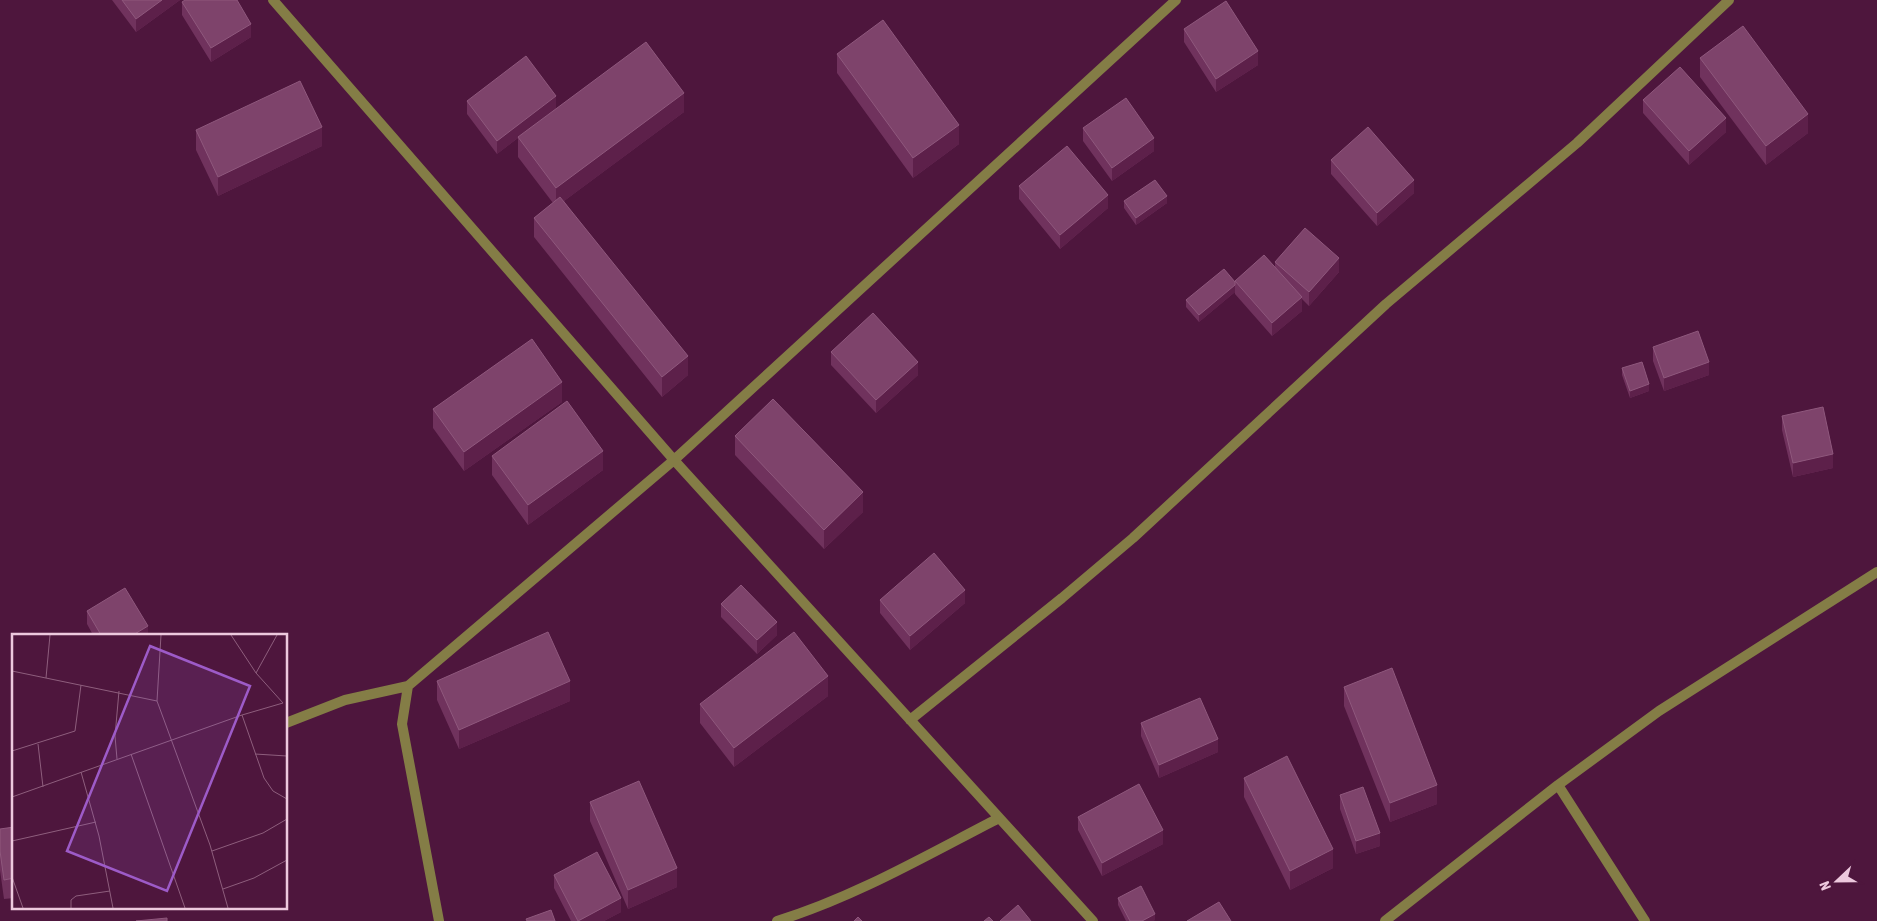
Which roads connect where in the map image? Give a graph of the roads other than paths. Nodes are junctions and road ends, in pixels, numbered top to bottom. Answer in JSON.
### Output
{"nodes":[{"id":1,"x":273,"y":0,"type":"edge"},
{"id":2,"x":1176,"y":0,"type":"edge"},
{"id":3,"x":1729,"y":0,"type":"edge"},
{"id":4,"x":674,"y":460,"type":"junction"},
{"id":5,"x":1877,"y":572,"type":"edge"},
{"id":6,"x":408,"y":686,"type":"junction"},
{"id":7,"x":910,"y":720,"type":"junction"},
{"id":8,"x":288,"y":723,"type":"edge"},
{"id":9,"x":1558,"y":785,"type":"junction"},
{"id":10,"x":999,"y":818,"type":"junction"},
{"id":11,"x":439,"y":921,"type":"edge"},
{"id":12,"x":777,"y":921,"type":"edge"},
{"id":13,"x":1093,"y":921,"type":"edge"},
{"id":14,"x":1385,"y":921,"type":"edge"},
{"id":15,"x":1645,"y":921,"type":"edge"}],
"edges":[{"from":1,"to":4,"type":"street"},
{"from":2,"to":4,"type":"street"},
{"from":3,"to":7,"type":"street"},
{"from":4,"to":6,"type":"street"},
{"from":4,"to":7,"type":"street"},
{"from":5,"to":9,"type":"street"},
{"from":6,"to":8,"type":"street"},
{"from":6,"to":11,"type":"street"},
{"from":7,"to":10,"type":"street"},
{"from":9,"to":14,"type":"street"},
{"from":9,"to":15,"type":"street"},
{"from":10,"to":12,"type":"street"},
{"from":10,"to":13,"type":"street"}]}
